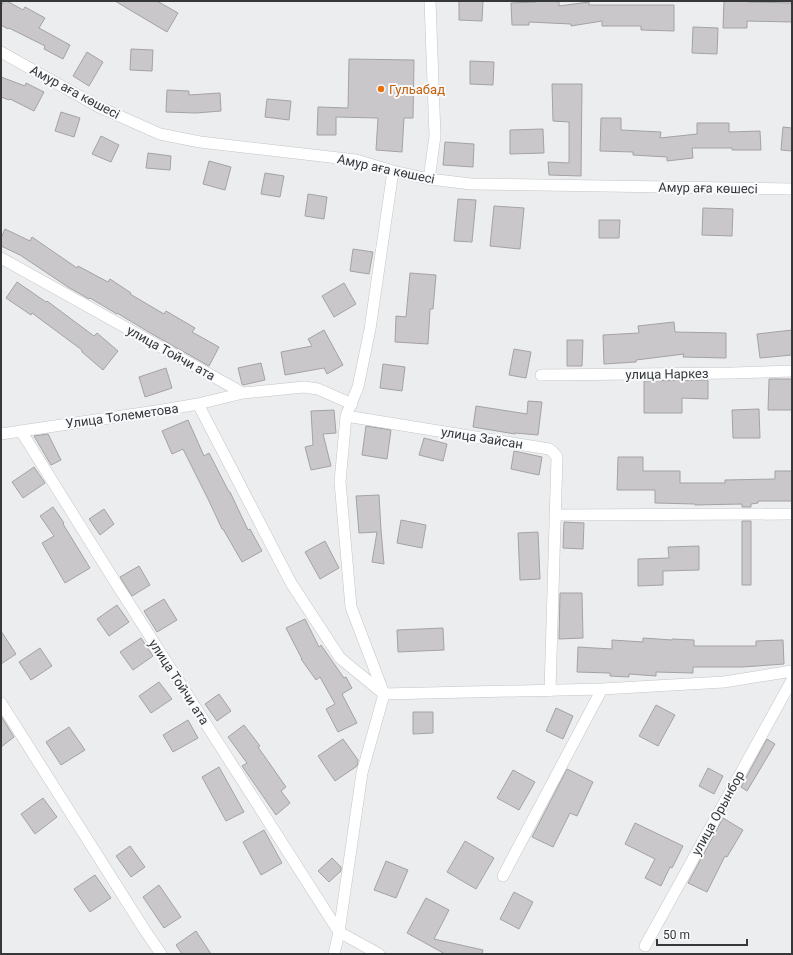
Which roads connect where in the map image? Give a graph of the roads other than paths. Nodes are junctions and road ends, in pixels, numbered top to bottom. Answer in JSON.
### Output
{"nodes":[{"id":1,"x":430,"y":1,"type":"edge"},
{"id":2,"x":1,"y":52,"type":"edge"},
{"id":3,"x":393,"y":171,"type":"junction"},
{"id":4,"x":429,"y":178,"type":"junction"},
{"id":5,"x":792,"y":189,"type":"edge"},
{"id":6,"x":1,"y":258,"type":"edge"},
{"id":7,"x":792,"y":371,"type":"edge"},
{"id":8,"x":541,"y":375,"type":"dead end"},
{"id":9,"x":243,"y":393,"type":"junction"},
{"id":10,"x":198,"y":404,"type":"junction"},
{"id":11,"x":352,"y":404,"type":"junction"},
{"id":12,"x":346,"y":416,"type":"junction"},
{"id":13,"x":21,"y":430,"type":"junction"},
{"id":14,"x":1,"y":434,"type":"edge"},
{"id":15,"x":792,"y":514,"type":"edge"},
{"id":16,"x":555,"y":515,"type":"junction"},
{"id":17,"x":792,"y":671,"type":"edge"},
{"id":18,"x":792,"y":680,"type":"edge"},
{"id":19,"x":602,"y":690,"type":"junction"},
{"id":20,"x":550,"y":691,"type":"junction"},
{"id":21,"x":384,"y":694,"type":"junction"},
{"id":22,"x":1,"y":703,"type":"edge"},
{"id":23,"x":503,"y":876,"type":"dead end"},
{"id":24,"x":339,"y":932,"type":"junction"},
{"id":25,"x":645,"y":946,"type":"dead end"},
{"id":26,"x":161,"y":954,"type":"edge"},
{"id":27,"x":334,"y":954,"type":"edge"},
{"id":28,"x":379,"y":954,"type":"edge"}],
"edges":[{"from":1,"to":4,"type":"street"},
{"from":2,"to":3,"type":"street","name":"Амур аға көшесі"},
{"from":3,"to":4,"type":"street","name":"Амур аға көшесі"},
{"from":3,"to":11,"type":"street"},
{"from":4,"to":5,"type":"street","name":"Амур аға көшесі"},
{"from":6,"to":9,"type":"street","name":"улица Тойчи ата"},
{"from":7,"to":8,"type":"street","name":"улица Наркез"},
{"from":9,"to":10,"type":"street","name":"Улица Толеметова"},
{"from":9,"to":11,"type":"street"},
{"from":10,"to":13,"type":"street","name":"Улица Толеметова"},
{"from":10,"to":21,"type":"street"},
{"from":11,"to":12,"type":"street"},
{"from":12,"to":16,"type":"street","name":"улица Зайсан"},
{"from":12,"to":21,"type":"street"},
{"from":13,"to":14,"type":"street","name":"Улица Толеметова"},
{"from":13,"to":24,"type":"street","name":"улица Тойчи ата"},
{"from":15,"to":16,"type":"street"},
{"from":16,"to":20,"type":"street","name":"улица Зайсан"},
{"from":17,"to":19,"type":"street"},
{"from":18,"to":25,"type":"street","name":"улица Орынбор"},
{"from":19,"to":20,"type":"street"},
{"from":19,"to":23,"type":"street"},
{"from":20,"to":21,"type":"street"},
{"from":21,"to":24,"type":"street"},
{"from":22,"to":26,"type":"street"},
{"from":24,"to":27,"type":"street"},
{"from":24,"to":28,"type":"street"}]}
